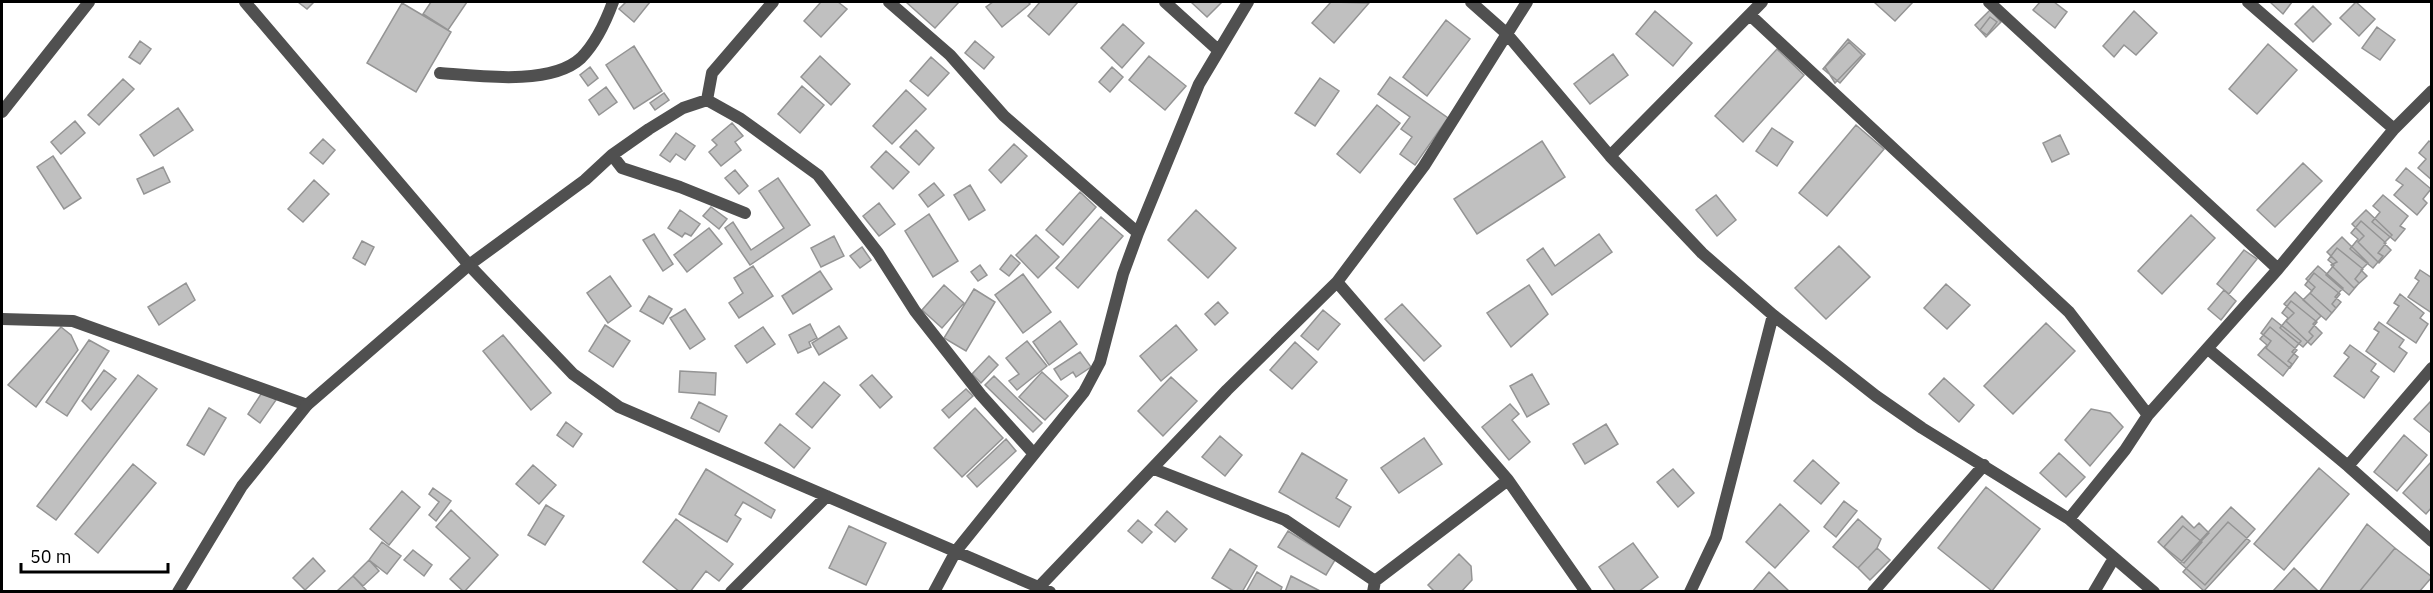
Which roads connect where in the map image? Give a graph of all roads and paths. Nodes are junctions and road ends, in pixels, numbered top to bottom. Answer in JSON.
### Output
{"nodes":[{"id":1,"x":89,"y":2,"type":"edge"},
{"id":2,"x":245,"y":2,"type":"edge"},
{"id":3,"x":613,"y":2,"type":"edge"},
{"id":4,"x":773,"y":2,"type":"edge"},
{"id":5,"x":889,"y":2,"type":"edge"},
{"id":6,"x":1165,"y":2,"type":"edge"},
{"id":7,"x":1248,"y":2,"type":"edge"},
{"id":8,"x":1471,"y":2,"type":"edge"},
{"id":9,"x":1527,"y":2,"type":"edge"},
{"id":10,"x":1762,"y":2,"type":"edge"},
{"id":11,"x":1989,"y":2,"type":"edge"},
{"id":12,"x":2248,"y":2,"type":"edge"},
{"id":13,"x":1750,"y":15,"type":"junction"},
{"id":14,"x":1506,"y":33,"type":"junction"},
{"id":15,"x":1218,"y":50,"type":"junction"},
{"id":16,"x":440,"y":73,"type":"dead end"},
{"id":17,"x":2432,"y":91,"type":"edge"},
{"id":18,"x":707,"y":100,"type":"junction"},
{"id":19,"x":2,"y":112,"type":"edge"},
{"id":20,"x":2394,"y":129,"type":"junction"},
{"id":21,"x":612,"y":155,"type":"junction"},
{"id":22,"x":1610,"y":156,"type":"junction"},
{"id":23,"x":745,"y":213,"type":"dead end"},
{"id":24,"x":1138,"y":232,"type":"junction"},
{"id":25,"x":469,"y":265,"type":"junction"},
{"id":26,"x":2278,"y":269,"type":"junction"},
{"id":27,"x":1336,"y":282,"type":"junction"},
{"id":28,"x":1773,"y":315,"type":"junction"},
{"id":29,"x":2,"y":319,"type":"edge"},
{"id":30,"x":2208,"y":349,"type":"junction"},
{"id":31,"x":2432,"y":368,"type":"edge"},
{"id":32,"x":307,"y":405,"type":"junction"},
{"id":33,"x":2148,"y":415,"type":"junction"},
{"id":34,"x":1034,"y":454,"type":"junction"},
{"id":35,"x":1984,"y":465,"type":"junction"},
{"id":36,"x":2348,"y":466,"type":"junction"},
{"id":37,"x":1154,"y":469,"type":"junction"},
{"id":38,"x":1508,"y":480,"type":"junction"},
{"id":39,"x":827,"y":496,"type":"junction"},
{"id":40,"x":2069,"y":519,"type":"junction"},
{"id":41,"x":2432,"y":541,"type":"edge"},
{"id":42,"x":956,"y":551,"type":"junction"},
{"id":43,"x":2114,"y":558,"type":"junction"},
{"id":44,"x":1374,"y":586,"type":"edge"},
{"id":45,"x":1045,"y":589,"type":"edge"},
{"id":46,"x":178,"y":591,"type":"edge"},
{"id":47,"x":731,"y":591,"type":"edge"},
{"id":48,"x":934,"y":591,"type":"edge"},
{"id":49,"x":1586,"y":591,"type":"edge"},
{"id":50,"x":1690,"y":591,"type":"edge"},
{"id":51,"x":1873,"y":591,"type":"edge"},
{"id":52,"x":2094,"y":591,"type":"edge"},
{"id":53,"x":2154,"y":591,"type":"edge"}],
"edges":[{"from":1,"to":19,"type":"street"},
{"from":2,"to":25,"type":"street"},
{"from":3,"to":16,"type":"street"},
{"from":4,"to":18,"type":"street"},
{"from":5,"to":24,"type":"street"},
{"from":6,"to":15,"type":"street"},
{"from":7,"to":15,"type":"street"},
{"from":8,"to":14,"type":"street"},
{"from":9,"to":14,"type":"street"},
{"from":10,"to":13,"type":"street"},
{"from":11,"to":26,"type":"street"},
{"from":12,"to":20,"type":"street"},
{"from":13,"to":22,"type":"street"},
{"from":13,"to":33,"type":"street"},
{"from":14,"to":22,"type":"street"},
{"from":14,"to":27,"type":"street"},
{"from":15,"to":24,"type":"street"},
{"from":17,"to":20,"type":"street"},
{"from":18,"to":21,"type":"street"},
{"from":18,"to":34,"type":"street"},
{"from":20,"to":26,"type":"street"},
{"from":21,"to":23,"type":"street"},
{"from":21,"to":25,"type":"street"},
{"from":22,"to":28,"type":"street"},
{"from":24,"to":34,"type":"street"},
{"from":25,"to":32,"type":"street"},
{"from":25,"to":39,"type":"street"},
{"from":26,"to":30,"type":"street"},
{"from":27,"to":37,"type":"street"},
{"from":27,"to":38,"type":"street"},
{"from":28,"to":35,"type":"street"},
{"from":28,"to":50,"type":"street"},
{"from":29,"to":32,"type":"street"},
{"from":30,"to":33,"type":"street"},
{"from":30,"to":36,"type":"street"},
{"from":31,"to":36,"type":"street"},
{"from":32,"to":46,"type":"street"},
{"from":33,"to":40,"type":"street"},
{"from":34,"to":42,"type":"street"},
{"from":35,"to":40,"type":"street"},
{"from":35,"to":51,"type":"street"},
{"from":36,"to":41,"type":"street"},
{"from":37,"to":44,"type":"street"},
{"from":37,"to":45,"type":"street"},
{"from":38,"to":44,"type":"street"},
{"from":38,"to":49,"type":"street"},
{"from":39,"to":42,"type":"street"},
{"from":39,"to":47,"type":"street"},
{"from":40,"to":43,"type":"street"},
{"from":42,"to":45,"type":"street"},
{"from":42,"to":48,"type":"street"},
{"from":43,"to":52,"type":"street"},
{"from":43,"to":53,"type":"street"}]}
